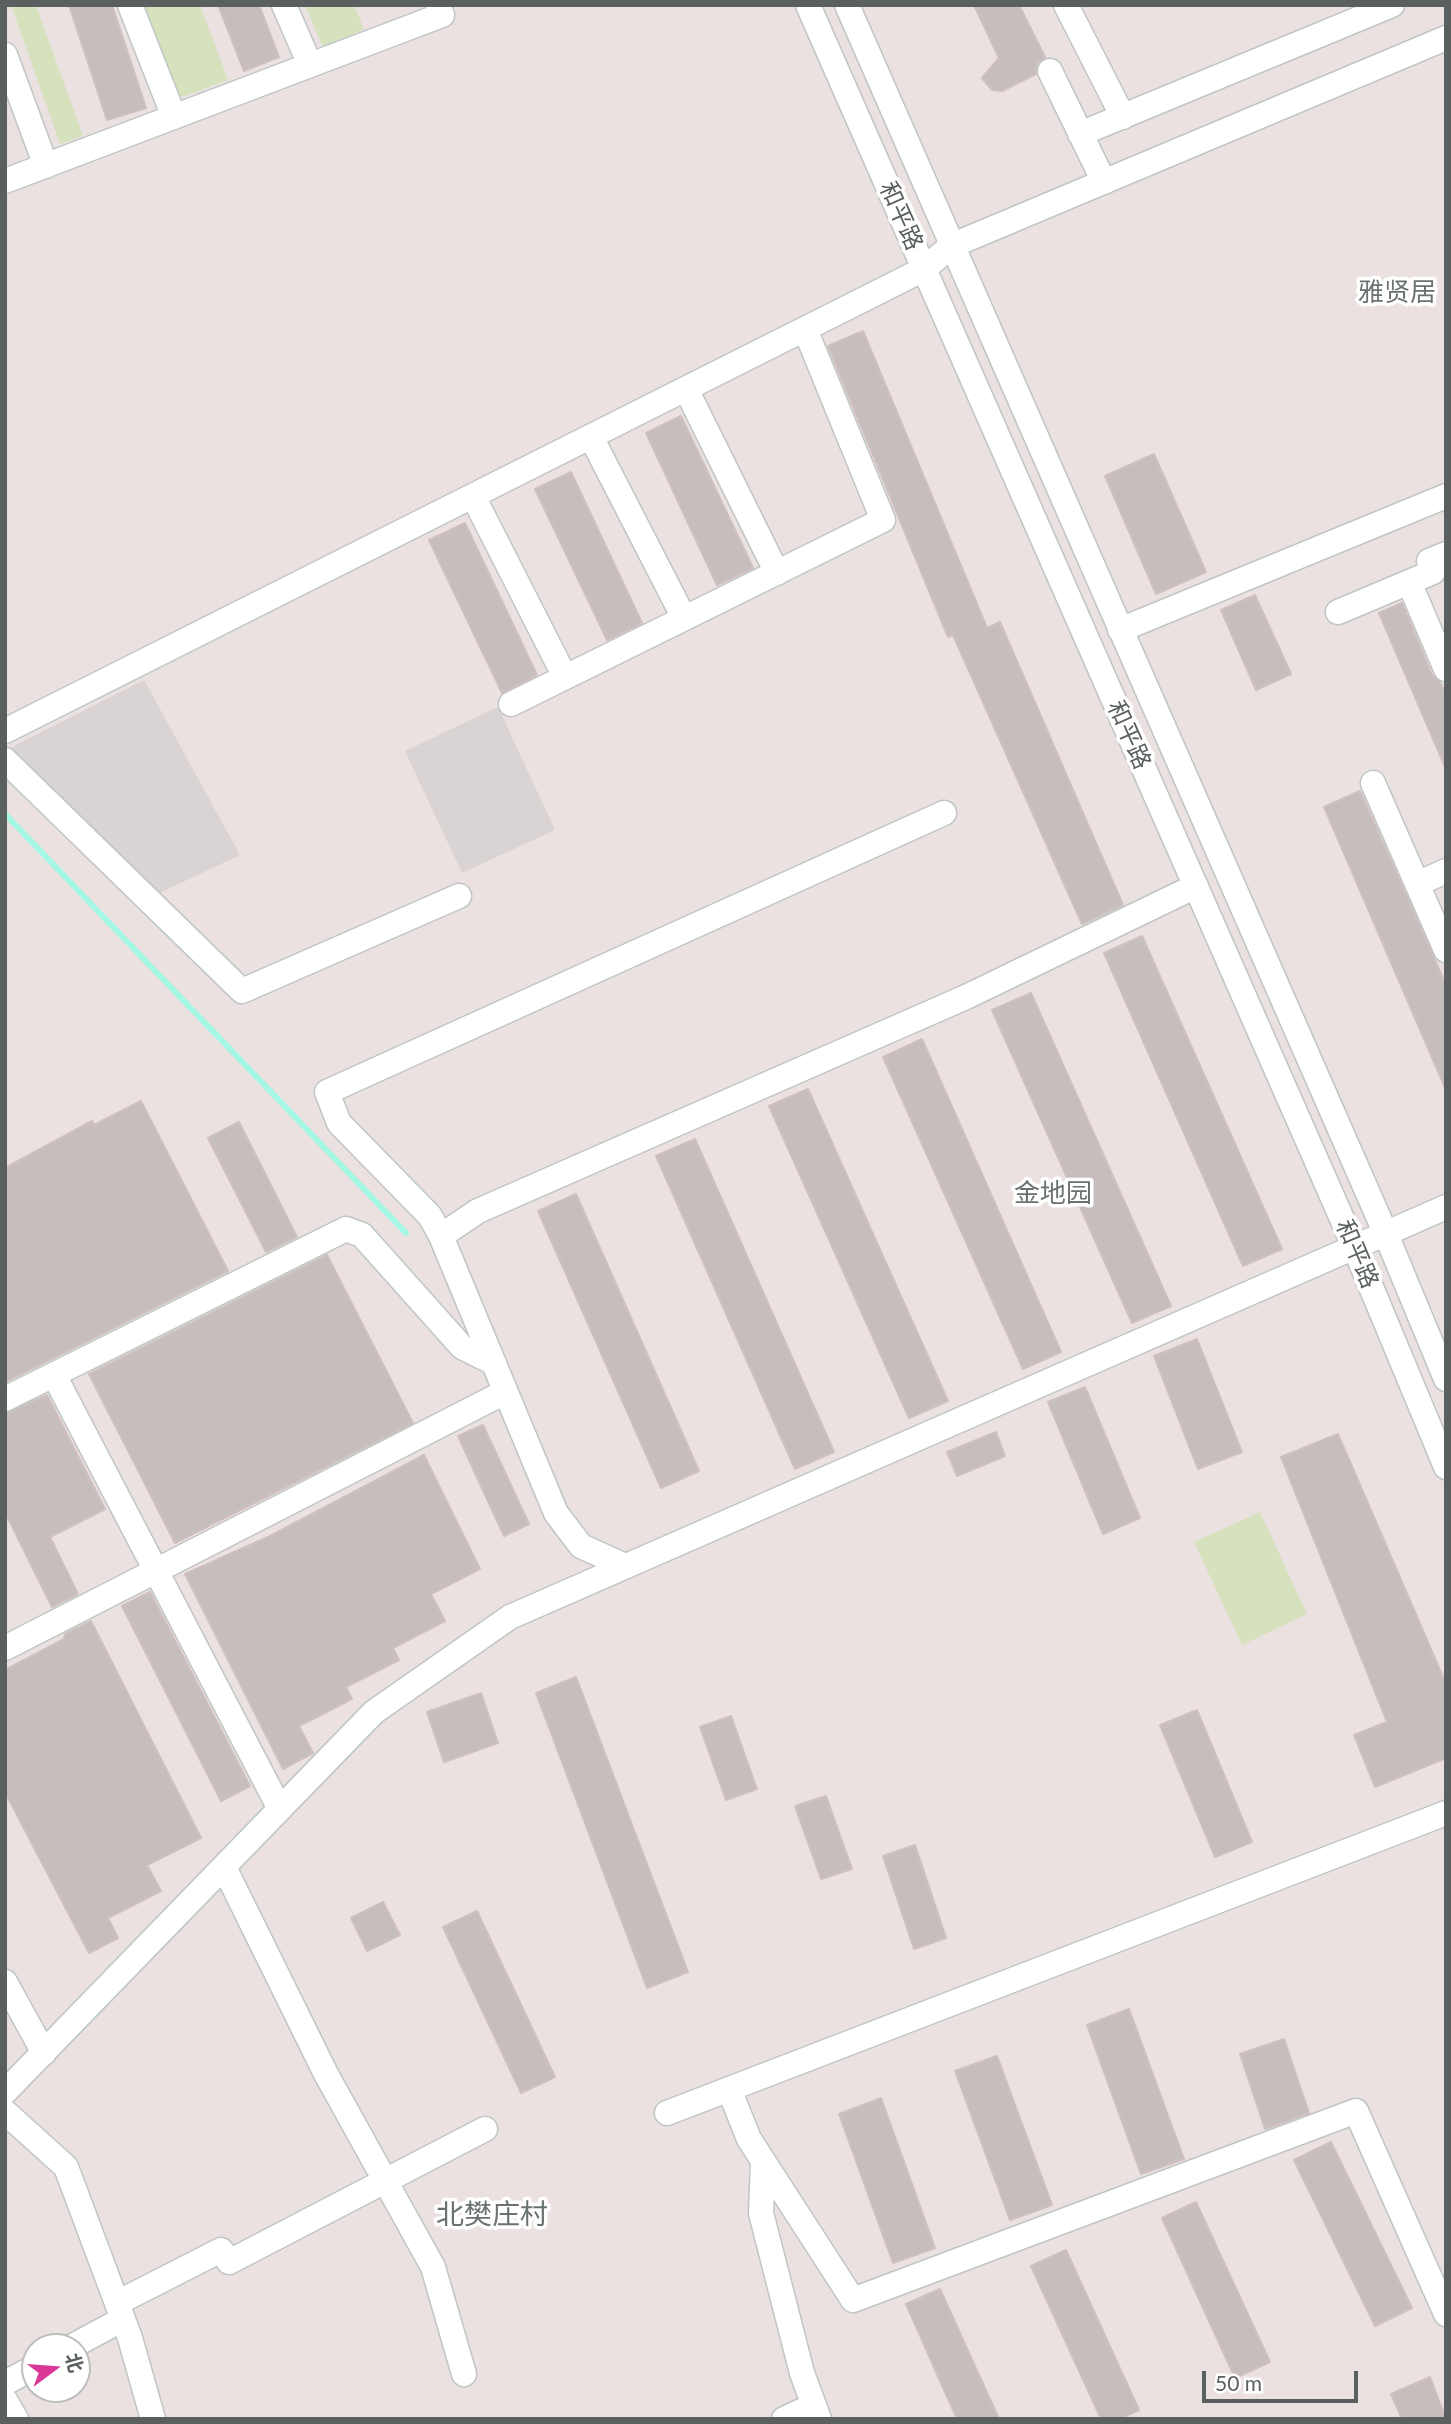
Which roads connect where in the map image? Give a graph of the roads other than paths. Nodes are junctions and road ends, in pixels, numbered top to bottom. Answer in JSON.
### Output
{"nodes":[{"id":1,"x":130,"y":5,"type":"edge"},
{"id":2,"x":284,"y":5,"type":"edge"},
{"id":3,"x":438,"y":5,"type":"edge"},
{"id":4,"x":808,"y":5,"type":"edge"},
{"id":5,"x":847,"y":5,"type":"edge"},
{"id":6,"x":1066,"y":5,"type":"edge"},
{"id":7,"x":1392,"y":5,"type":"edge"},
{"id":8,"x":1446,"y":38,"type":"edge"},
{"id":9,"x":5,"y":55,"type":"edge"},
{"id":10,"x":310,"y":65,"type":"junction"},
{"id":11,"x":1050,"y":71,"type":"dead end"},
{"id":12,"x":174,"y":117,"type":"junction"},
{"id":13,"x":1123,"y":117,"type":"junction"},
{"id":14,"x":1080,"y":134,"type":"junction"},
{"id":15,"x":46,"y":166,"type":"junction"},
{"id":16,"x":5,"y":181,"type":"edge"},
{"id":17,"x":1104,"y":182,"type":"junction"},
{"id":18,"x":951,"y":246,"type":"junction"},
{"id":19,"x":924,"y":269,"type":"junction"},
{"id":20,"x":805,"y":329,"type":"junction"},
{"id":21,"x":686,"y":389,"type":"junction"},
{"id":22,"x":591,"y":437,"type":"junction"},
{"id":23,"x":473,"y":496,"type":"junction"},
{"id":24,"x":1446,"y":496,"type":"edge"},
{"id":25,"x":1446,"y":554,"type":"edge"},
{"id":26,"x":777,"y":573,"type":"junction"},
{"id":27,"x":1409,"y":582,"type":"junction"},
{"id":28,"x":1338,"y":612,"type":"dead end"},
{"id":29,"x":684,"y":618,"type":"junction"},
{"id":30,"x":1120,"y":630,"type":"junction"},
{"id":31,"x":1446,"y":669,"type":"edge"},
{"id":32,"x":565,"y":677,"type":"junction"},
{"id":33,"x":511,"y":704,"type":"dead end"},
{"id":34,"x":5,"y":731,"type":"edge"},
{"id":35,"x":5,"y":760,"type":"edge"},
{"id":36,"x":1373,"y":783,"type":"dead end"},
{"id":37,"x":944,"y":813,"type":"dead end"},
{"id":38,"x":1446,"y":871,"type":"edge"},
{"id":39,"x":1417,"y":884,"type":"junction"},
{"id":40,"x":1196,"y":886,"type":"junction"},
{"id":41,"x":459,"y":896,"type":"dead end"},
{"id":42,"x":1446,"y":950,"type":"edge"},
{"id":43,"x":1446,"y":1207,"type":"edge"},
{"id":44,"x":1385,"y":1233,"type":"junction"},
{"id":45,"x":441,"y":1236,"type":"junction"},
{"id":46,"x":1354,"y":1246,"type":"junction"},
{"id":47,"x":494,"y":1363,"type":"junction"},
{"id":48,"x":54,"y":1375,"type":"junction"},
{"id":49,"x":1446,"y":1378,"type":"edge"},
{"id":50,"x":505,"y":1392,"type":"junction"},
{"id":51,"x":5,"y":1399,"type":"edge"},
{"id":52,"x":1446,"y":1467,"type":"edge"},
{"id":53,"x":625,"y":1566,"type":"junction"},
{"id":54,"x":156,"y":1571,"type":"junction"},
{"id":55,"x":5,"y":1648,"type":"edge"},
{"id":56,"x":281,"y":1809,"type":"junction"},
{"id":57,"x":1446,"y":1813,"type":"edge"},
{"id":58,"x":224,"y":1867,"type":"junction"},
{"id":59,"x":5,"y":1982,"type":"edge"},
{"id":60,"x":44,"y":2053,"type":"junction"},
{"id":61,"x":729,"y":2089,"type":"junction"},
{"id":62,"x":5,"y":2092,"type":"edge"},
{"id":63,"x":5,"y":2112,"type":"edge"},
{"id":64,"x":667,"y":2113,"type":"dead end"},
{"id":65,"x":485,"y":2129,"type":"dead end"},
{"id":66,"x":763,"y":2161,"type":"junction"},
{"id":67,"x":385,"y":2181,"type":"junction"},
{"id":68,"x":120,"y":2311,"type":"junction"},
{"id":69,"x":1446,"y":2314,"type":"edge"},
{"id":70,"x":90,"y":2333,"type":"edge"},
{"id":71,"x":21,"y":2374,"type":"edge"},
{"id":72,"x":464,"y":2374,"type":"dead end"},
{"id":73,"x":5,"y":2383,"type":"edge"},
{"id":74,"x":5,"y":2400,"type":"edge"},
{"id":75,"x":816,"y":2412,"type":"edge"},
{"id":76,"x":151,"y":2418,"type":"edge"},
{"id":77,"x":16,"y":2419,"type":"edge"},
{"id":78,"x":784,"y":2419,"type":"edge"}],
"edges":[{"from":1,"to":12,"type":"street"},
{"from":2,"to":10,"type":"street"},
{"from":3,"to":10,"type":"street"},
{"from":4,"to":19,"type":"street","name":"和平路"},
{"from":5,"to":18,"type":"street","name":"和平路"},
{"from":6,"to":13,"type":"street"},
{"from":7,"to":13,"type":"street"},
{"from":8,"to":17,"type":"street"},
{"from":9,"to":15,"type":"street"},
{"from":10,"to":12,"type":"street"},
{"from":11,"to":14,"type":"street"},
{"from":12,"to":15,"type":"street"},
{"from":13,"to":14,"type":"street"},
{"from":14,"to":17,"type":"street"},
{"from":15,"to":16,"type":"street"},
{"from":17,"to":18,"type":"street"},
{"from":18,"to":19,"type":"street"},
{"from":18,"to":30,"type":"street","name":"和平路"},
{"from":19,"to":20,"type":"street"},
{"from":19,"to":40,"type":"street","name":"和平路"},
{"from":20,"to":21,"type":"street"},
{"from":20,"to":26,"type":"street"},
{"from":21,"to":22,"type":"street"},
{"from":21,"to":26,"type":"street"},
{"from":22,"to":23,"type":"street"},
{"from":22,"to":29,"type":"street"},
{"from":23,"to":32,"type":"street"},
{"from":23,"to":34,"type":"street"},
{"from":24,"to":30,"type":"street"},
{"from":25,"to":27,"type":"street"},
{"from":26,"to":29,"type":"street"},
{"from":27,"to":28,"type":"street"},
{"from":27,"to":31,"type":"street"},
{"from":29,"to":32,"type":"street"},
{"from":30,"to":44,"type":"street","name":"和平路"},
{"from":32,"to":33,"type":"street"},
{"from":35,"to":41,"type":"street"},
{"from":36,"to":39,"type":"street"},
{"from":37,"to":45,"type":"street"},
{"from":38,"to":39,"type":"street"},
{"from":39,"to":42,"type":"street"},
{"from":40,"to":45,"type":"street"},
{"from":40,"to":46,"type":"street","name":"和平路"},
{"from":43,"to":44,"type":"street"},
{"from":44,"to":46,"type":"street"},
{"from":44,"to":49,"type":"street","name":"和平路"},
{"from":45,"to":47,"type":"street"},
{"from":46,"to":52,"type":"street","name":"和平路"},
{"from":46,"to":53,"type":"street"},
{"from":47,"to":48,"type":"street"},
{"from":47,"to":50,"type":"street"},
{"from":48,"to":51,"type":"street"},
{"from":48,"to":54,"type":"street"},
{"from":50,"to":53,"type":"street"},
{"from":50,"to":54,"type":"street"},
{"from":53,"to":56,"type":"street"},
{"from":54,"to":55,"type":"street"},
{"from":54,"to":56,"type":"street"},
{"from":56,"to":58,"type":"street"},
{"from":57,"to":61,"type":"street"},
{"from":58,"to":60,"type":"street"},
{"from":58,"to":67,"type":"street"},
{"from":59,"to":60,"type":"street"},
{"from":60,"to":62,"type":"street"},
{"from":61,"to":64,"type":"street"},
{"from":61,"to":66,"type":"street"},
{"from":63,"to":68,"type":"street"},
{"from":65,"to":67,"type":"street"},
{"from":66,"to":69,"type":"street"},
{"from":66,"to":75,"type":"street"},
{"from":67,"to":68,"type":"street"},
{"from":67,"to":72,"type":"street"},
{"from":68,"to":70,"type":"street"},
{"from":68,"to":76,"type":"street"},
{"from":71,"to":73,"type":"street"},
{"from":74,"to":77,"type":"street"},
{"from":75,"to":78,"type":"street"}]}
